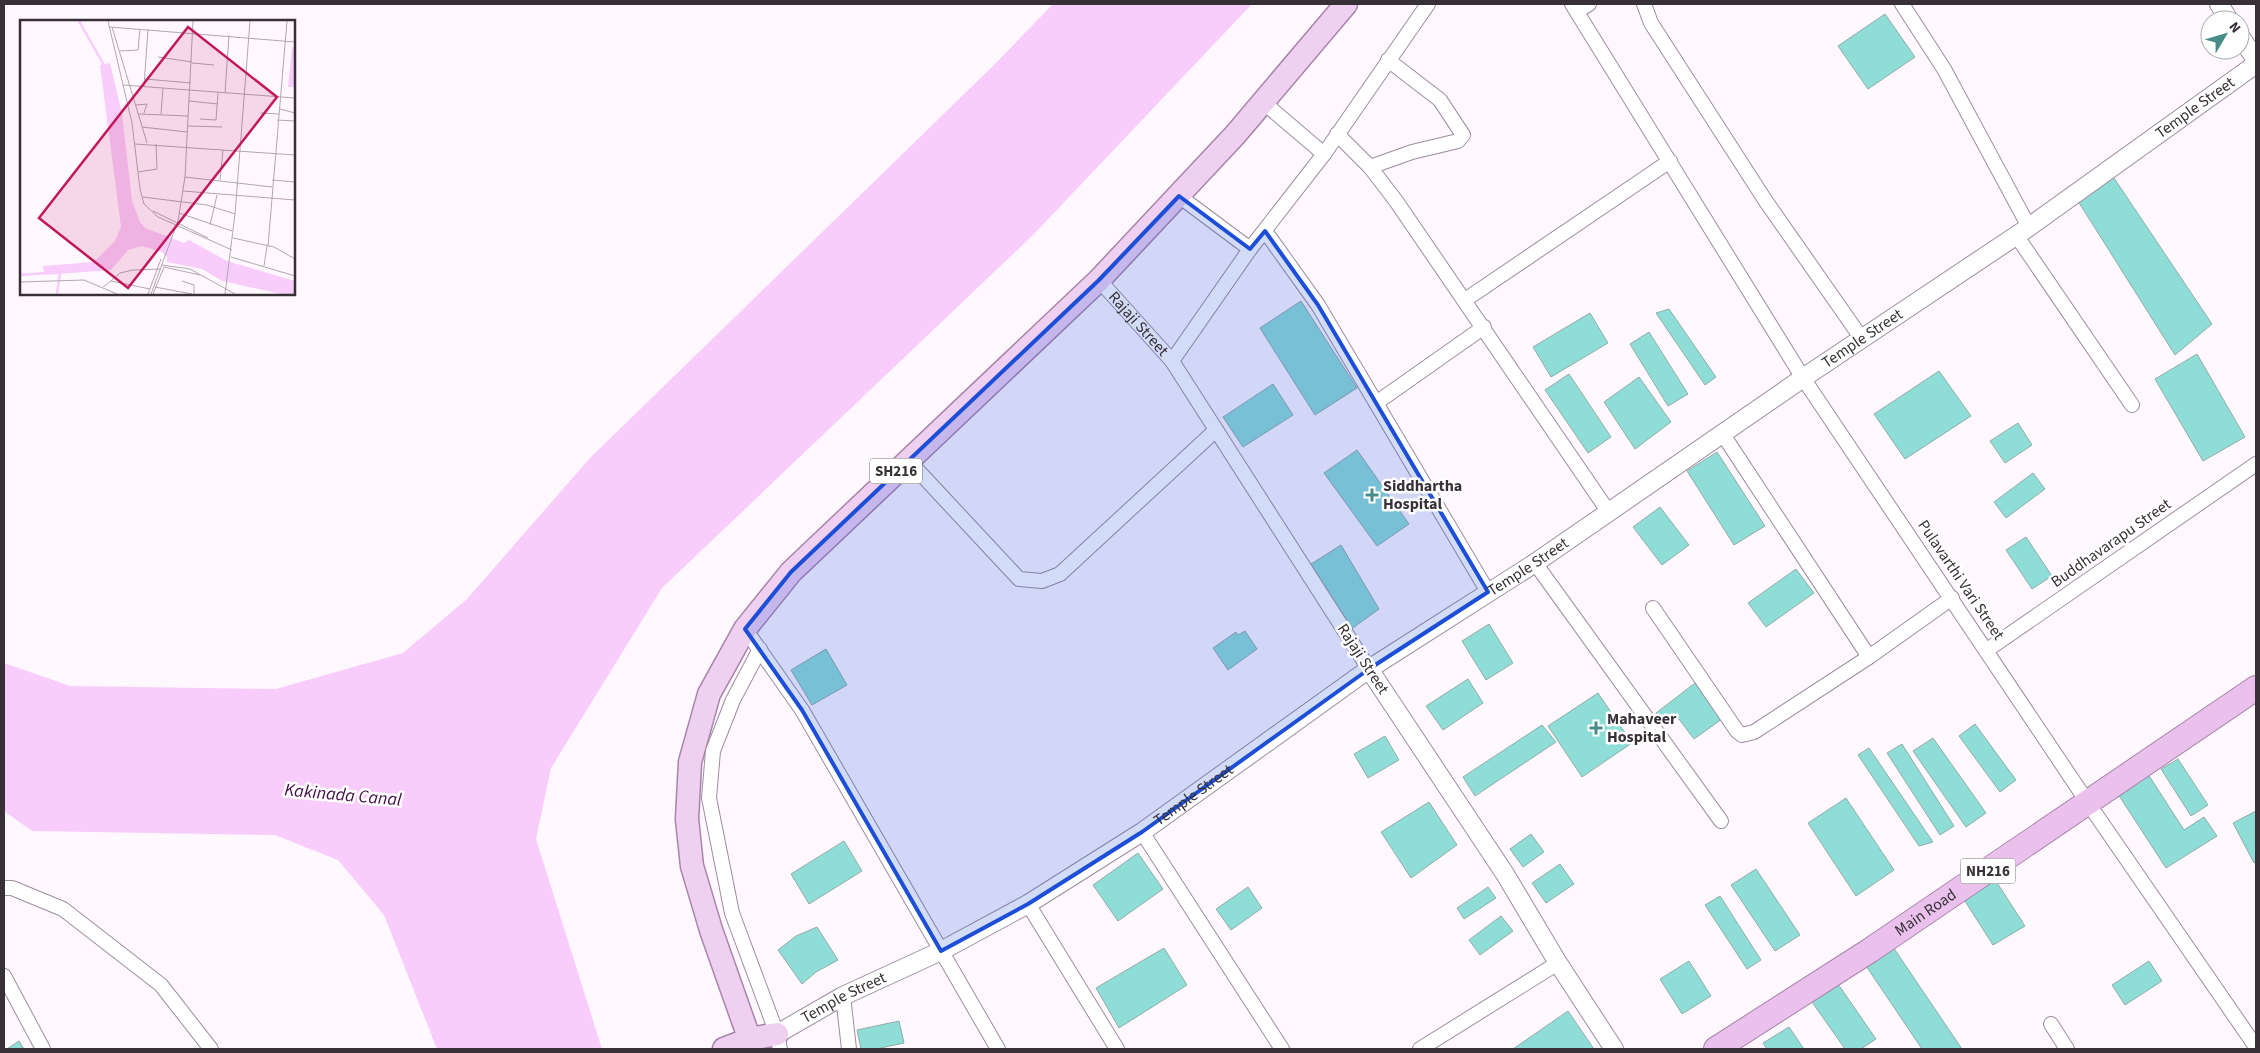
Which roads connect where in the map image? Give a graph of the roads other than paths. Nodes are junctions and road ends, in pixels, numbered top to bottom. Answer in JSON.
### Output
{"nodes":[{"id":1,"x":1346,"y":4,"type":"edge"},
{"id":2,"x":1428,"y":4,"type":"edge"},
{"id":3,"x":1644,"y":4,"type":"edge"},
{"id":4,"x":1902,"y":4,"type":"edge"},
{"id":5,"x":1580,"y":6,"type":"edge"},
{"id":6,"x":1388,"y":60,"type":"junction"},
{"id":7,"x":2256,"y":62,"type":"edge"},
{"id":8,"x":1262,"y":102,"type":"junction"},
{"id":9,"x":1337,"y":134,"type":"junction"},
{"id":10,"x":1324,"y":154,"type":"junction"},
{"id":11,"x":1670,"y":161,"type":"junction"},
{"id":12,"x":1370,"y":167,"type":"junction"},
{"id":13,"x":1179,"y":196,"type":"junction"},
{"id":14,"x":1265,"y":231,"type":"junction"},
{"id":15,"x":2023,"y":231,"type":"junction"},
{"id":16,"x":1250,"y":249,"type":"junction"},
{"id":17,"x":1099,"y":280,"type":"junction"},
{"id":18,"x":1465,"y":300,"type":"junction"},
{"id":19,"x":1484,"y":327,"type":"junction"},
{"id":20,"x":1862,"y":339,"type":"junction"},
{"id":21,"x":1172,"y":361,"type":"junction"},
{"id":22,"x":1803,"y":378,"type":"junction"},
{"id":23,"x":1376,"y":403,"type":"junction"},
{"id":24,"x":2132,"y":405,"type":"dead end"},
{"id":25,"x":1216,"y":430,"type":"junction"},
{"id":26,"x":1722,"y":433,"type":"junction"},
{"id":27,"x":908,"y":460,"type":"junction"},
{"id":28,"x":2256,"y":464,"type":"edge"},
{"id":29,"x":1608,"y":511,"type":"junction"},
{"id":30,"x":1535,"y":563,"type":"junction"},
{"id":31,"x":1488,"y":592,"type":"junction"},
{"id":32,"x":1952,"y":598,"type":"junction"},
{"id":33,"x":1653,"y":608,"type":"dead end"},
{"id":34,"x":745,"y":628,"type":"junction"},
{"id":35,"x":760,"y":649,"type":"junction"},
{"id":36,"x":1986,"y":650,"type":"junction"},
{"id":37,"x":1868,"y":656,"type":"junction"},
{"id":38,"x":1369,"y":669,"type":"junction"},
{"id":39,"x":2256,"y":688,"type":"edge"},
{"id":40,"x":2088,"y":803,"type":"junction"},
{"id":41,"x":1721,"y":821,"type":"dead end"},
{"id":42,"x":1142,"y":832,"type":"junction"},
{"id":43,"x":4,"y":888,"type":"edge"},
{"id":44,"x":1028,"y":904,"type":"junction"},
{"id":45,"x":941,"y":951,"type":"junction"},
{"id":46,"x":1558,"y":963,"type":"junction"},
{"id":47,"x":4,"y":976,"type":"edge"},
{"id":48,"x":843,"y":996,"type":"junction"},
{"id":49,"x":2051,"y":1024,"type":"dead end"},
{"id":50,"x":779,"y":1042,"type":"edge"},
{"id":51,"x":751,"y":1044,"type":"edge"},
{"id":52,"x":2256,"y":1047,"type":"edge"},
{"id":53,"x":43,"y":1049,"type":"edge"},
{"id":54,"x":211,"y":1049,"type":"edge"},
{"id":55,"x":724,"y":1049,"type":"edge"},
{"id":56,"x":849,"y":1049,"type":"edge"},
{"id":57,"x":998,"y":1049,"type":"edge"},
{"id":58,"x":1117,"y":1049,"type":"edge"},
{"id":59,"x":1282,"y":1049,"type":"edge"},
{"id":60,"x":1420,"y":1049,"type":"edge"},
{"id":61,"x":1614,"y":1049,"type":"edge"},
{"id":62,"x":1716,"y":1049,"type":"edge"},
{"id":63,"x":2067,"y":1049,"type":"edge"}],
"edges":[{"from":1,"to":8,"type":"main road","number":"SH216"},
{"from":2,"to":6,"type":"street"},
{"from":3,"to":20,"type":"street"},
{"from":4,"to":15,"type":"street"},
{"from":5,"to":11,"type":"street","name":"Pulavarthi Vari Street"},
{"from":6,"to":9,"type":"street"},
{"from":6,"to":12,"type":"street"},
{"from":7,"to":15,"type":"street","name":"Temple Street"},
{"from":8,"to":10,"type":"street"},
{"from":8,"to":13,"type":"main road","number":"SH216"},
{"from":9,"to":10,"type":"street"},
{"from":9,"to":12,"type":"street"},
{"from":10,"to":14,"type":"street"},
{"from":11,"to":18,"type":"street"},
{"from":11,"to":22,"type":"street","name":"Pulavarthi Vari Street"},
{"from":12,"to":18,"type":"street"},
{"from":13,"to":16,"type":"street"},
{"from":13,"to":17,"type":"main road","number":"SH216"},
{"from":14,"to":16,"type":"street"},
{"from":14,"to":23,"type":"street"},
{"from":15,"to":20,"type":"street","name":"Temple Street"},
{"from":15,"to":24,"type":"street"},
{"from":16,"to":21,"type":"street"},
{"from":17,"to":21,"type":"street","name":"Rajaji Street"},
{"from":17,"to":27,"type":"main road","number":"SH216"},
{"from":18,"to":19,"type":"street"},
{"from":19,"to":23,"type":"street"},
{"from":19,"to":29,"type":"street"},
{"from":20,"to":22,"type":"street","name":"Temple Street"},
{"from":21,"to":25,"type":"street","name":"Rajaji Street"},
{"from":22,"to":26,"type":"street","name":"Temple Street"},
{"from":22,"to":32,"type":"street","name":"Pulavarthi Vari Street"},
{"from":23,"to":31,"type":"street"},
{"from":25,"to":27,"type":"street"},
{"from":25,"to":38,"type":"street","name":"Rajaji Street"},
{"from":26,"to":29,"type":"street","name":"Temple Street"},
{"from":26,"to":37,"type":"street"},
{"from":27,"to":34,"type":"main road","number":"SH216"},
{"from":28,"to":36,"type":"street","name":"Buddhavarapu Street"},
{"from":29,"to":30,"type":"street","name":"Temple Street"},
{"from":30,"to":31,"type":"street","name":"Temple Street"},
{"from":30,"to":41,"type":"street"},
{"from":31,"to":38,"type":"street","name":"Temple Street"},
{"from":32,"to":36,"type":"street","name":"Pulavarthi Vari Street"},
{"from":32,"to":37,"type":"street"},
{"from":33,"to":37,"type":"street"},
{"from":34,"to":35,"type":"street"},
{"from":34,"to":51,"type":"main road","number":"SH216"},
{"from":35,"to":45,"type":"street"},
{"from":35,"to":50,"type":"street"},
{"from":36,"to":40,"type":"street","name":"Pulavarthi Vari Street"},
{"from":38,"to":42,"type":"street","name":"Temple Street"},
{"from":38,"to":46,"type":"street","name":"Rajaji Street"},
{"from":39,"to":40,"type":"highway","name":"Main Road","number":"NH216"},
{"from":40,"to":52,"type":"street","name":"Pulavarthi Vari Street"},
{"from":40,"to":62,"type":"highway","name":"Main Road","number":"NH216"},
{"from":42,"to":44,"type":"street","name":"Temple Street"},
{"from":42,"to":59,"type":"street"},
{"from":43,"to":54,"type":"street"},
{"from":44,"to":45,"type":"street","name":"Temple Street"},
{"from":44,"to":58,"type":"street"},
{"from":45,"to":48,"type":"street","name":"Temple Street"},
{"from":45,"to":57,"type":"street"},
{"from":46,"to":60,"type":"street"},
{"from":46,"to":61,"type":"street","name":"Rajaji Street"},
{"from":47,"to":53,"type":"street"},
{"from":48,"to":50,"type":"street","name":"Temple Street"},
{"from":48,"to":56,"type":"street"},
{"from":49,"to":63,"type":"street"},
{"from":50,"to":51,"type":"main road"},
{"from":51,"to":55,"type":"main road"}]}
